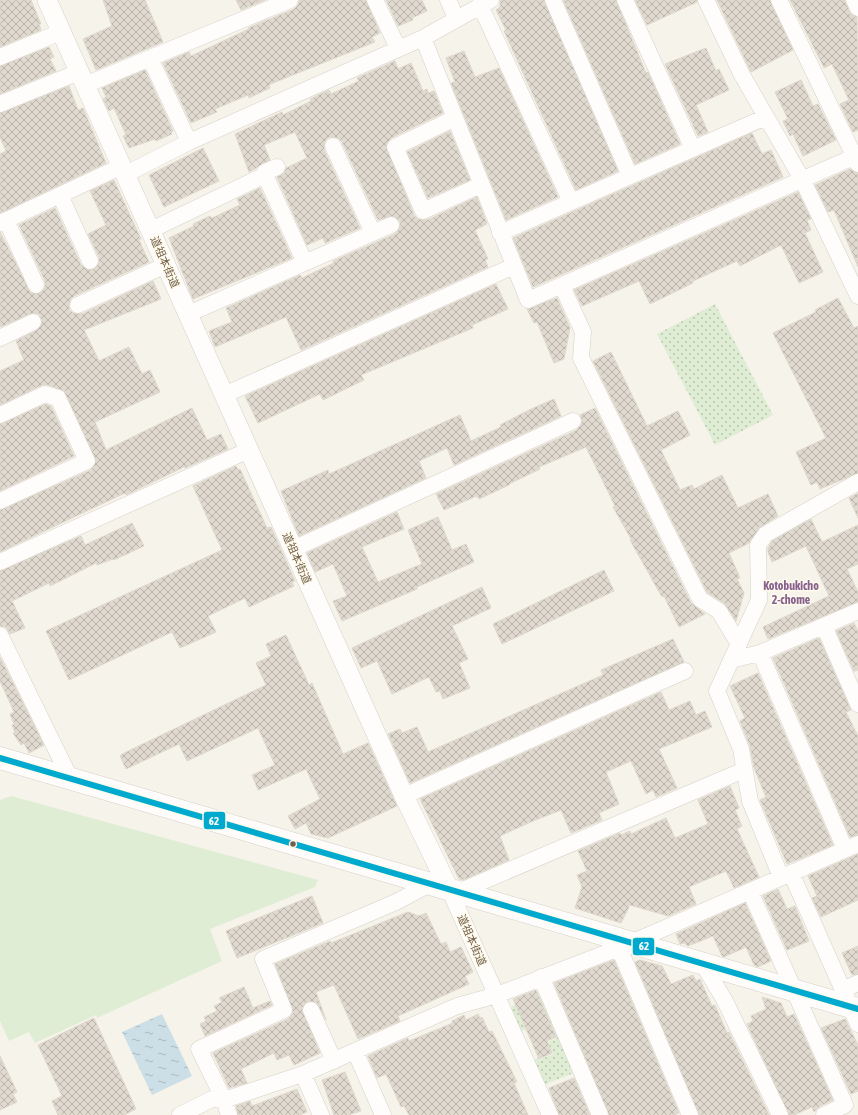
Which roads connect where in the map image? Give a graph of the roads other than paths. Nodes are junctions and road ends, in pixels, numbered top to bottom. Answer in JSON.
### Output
{"nodes":[{"id":1,"x":47,"y":0,"type":"edge"},
{"id":2,"x":290,"y":0,"type":"edge"},
{"id":3,"x":375,"y":0,"type":"edge"},
{"id":4,"x":448,"y":0,"type":"edge"},
{"id":5,"x":553,"y":0,"type":"edge"},
{"id":6,"x":625,"y":0,"type":"edge"},
{"id":7,"x":706,"y":0,"type":"edge"},
{"id":8,"x":779,"y":0,"type":"edge"},
{"id":9,"x":854,"y":0,"type":"edge"},
{"id":10,"x":486,"y":3,"type":"edge"},
{"id":11,"x":858,"y":8,"type":"edge"},
{"id":12,"x":456,"y":18,"type":"junction"},
{"id":13,"x":61,"y":32,"type":"junction"},
{"id":14,"x":422,"y":38,"type":"junction"},
{"id":15,"x":398,"y":48,"type":"junction"},
{"id":16,"x":0,"y":57,"type":"edge"},
{"id":17,"x":150,"y":58,"type":"junction"},
{"id":18,"x":82,"y":78,"type":"junction"},
{"id":19,"x":0,"y":104,"type":"edge"},
{"id":20,"x":766,"y":117,"type":"junction"},
{"id":21,"x":455,"y":118,"type":"junction"},
{"id":22,"x":189,"y":142,"type":"junction"},
{"id":23,"x":333,"y":146,"type":"dead end"},
{"id":24,"x":693,"y":149,"type":"junction"},
{"id":25,"x":857,"y":158,"type":"edge"},
{"id":26,"x":124,"y":170,"type":"junction"},
{"id":27,"x":630,"y":176,"type":"junction"},
{"id":28,"x":802,"y":179,"type":"junction"},
{"id":29,"x":481,"y":186,"type":"junction"},
{"id":30,"x":60,"y":195,"type":"junction"},
{"id":31,"x":571,"y":202,"type":"junction"},
{"id":32,"x":3,"y":221,"type":"edge"},
{"id":33,"x":390,"y":225,"type":"dead end"},
{"id":34,"x":150,"y":230,"type":"junction"},
{"id":35,"x":500,"y":232,"type":"junction"},
{"id":36,"x":373,"y":233,"type":"junction"},
{"id":37,"x":90,"y":261,"type":"dead end"},
{"id":38,"x":305,"y":263,"type":"junction"},
{"id":39,"x":166,"y":265,"type":"junction"},
{"id":40,"x":514,"y":266,"type":"junction"},
{"id":41,"x":36,"y":285,"type":"dead end"},
{"id":42,"x":562,"y":286,"type":"junction"},
{"id":43,"x":858,"y":296,"type":"edge"},
{"id":44,"x":78,"y":305,"type":"dead end"},
{"id":45,"x":188,"y":314,"type":"junction"},
{"id":46,"x":33,"y":322,"type":"dead end"},
{"id":47,"x":0,"y":338,"type":"edge"},
{"id":48,"x":224,"y":395,"type":"junction"},
{"id":49,"x":0,"y":415,"type":"edge"},
{"id":50,"x":573,"y":421,"type":"dead end"},
{"id":51,"x":248,"y":450,"type":"junction"},
{"id":52,"x":858,"y":482,"type":"edge"},
{"id":53,"x":0,"y":501,"type":"edge"},
{"id":54,"x":293,"y":549,"type":"junction"},
{"id":55,"x":0,"y":562,"type":"edge"},
{"id":56,"x":858,"y":611,"type":"edge"},
{"id":57,"x":824,"y":626,"type":"junction"},
{"id":58,"x":0,"y":635,"type":"edge"},
{"id":59,"x":739,"y":644,"type":"junction"},
{"id":60,"x":760,"y":653,"type":"junction"},
{"id":61,"x":732,"y":660,"type":"junction"},
{"id":62,"x":685,"y":670,"type":"dead end"},
{"id":63,"x":858,"y":704,"type":"edge"},
{"id":64,"x":0,"y":758,"type":"edge"},
{"id":65,"x":744,"y":770,"type":"junction"},
{"id":66,"x":70,"y":778,"type":"junction"},
{"id":67,"x":404,"y":796,"type":"junction"},
{"id":68,"x":852,"y":846,"type":"edge"},
{"id":69,"x":786,"y":875,"type":"junction"},
{"id":70,"x":428,"y":885,"type":"junction"},
{"id":71,"x":453,"y":891,"type":"junction"},
{"id":72,"x":750,"y":891,"type":"junction"},
{"id":73,"x":626,"y":945,"type":"junction"},
{"id":74,"x":703,"y":964,"type":"junction"},
{"id":75,"x":541,"y":977,"type":"junction"},
{"id":76,"x":795,"y":991,"type":"junction"},
{"id":77,"x":497,"y":995,"type":"junction"},
{"id":78,"x":854,"y":1003,"type":"edge"},
{"id":79,"x":311,"y":1010,"type":"dead end"},
{"id":80,"x":355,"y":1051,"type":"junction"},
{"id":81,"x":334,"y":1061,"type":"junction"},
{"id":82,"x":303,"y":1074,"type":"junction"},
{"id":83,"x":224,"y":1100,"type":"junction"},
{"id":84,"x":180,"y":1115,"type":"edge"},
{"id":85,"x":230,"y":1115,"type":"edge"},
{"id":86,"x":321,"y":1115,"type":"edge"},
{"id":87,"x":383,"y":1115,"type":"edge"},
{"id":88,"x":550,"y":1115,"type":"edge"},
{"id":89,"x":600,"y":1115,"type":"edge"},
{"id":90,"x":690,"y":1115,"type":"edge"},
{"id":91,"x":780,"y":1115,"type":"edge"},
{"id":92,"x":824,"y":1115,"type":"edge"}],
"edges":[{"from":1,"to":13,"type":"street","name":"道祖本街道"},
{"from":2,"to":17,"type":"street"},
{"from":3,"to":15,"type":"street"},
{"from":4,"to":12,"type":"street"},
{"from":5,"to":27,"type":"street"},
{"from":6,"to":24,"type":"street"},
{"from":7,"to":20,"type":"street"},
{"from":8,"to":25,"type":"street"},
{"from":9,"to":11,"type":"street"},
{"from":10,"to":12,"type":"street"},
{"from":10,"to":31,"type":"street"},
{"from":12,"to":14,"type":"street"},
{"from":13,"to":16,"type":"street"},
{"from":13,"to":18,"type":"street","name":"道祖本街道"},
{"from":14,"to":15,"type":"street"},
{"from":14,"to":21,"type":"street"},
{"from":15,"to":22,"type":"street"},
{"from":17,"to":18,"type":"street"},
{"from":17,"to":22,"type":"street"},
{"from":18,"to":19,"type":"street"},
{"from":18,"to":26,"type":"street","name":"道祖本街道"},
{"from":20,"to":24,"type":"street"},
{"from":20,"to":28,"type":"street"},
{"from":21,"to":29,"type":"street"},
{"from":21,"to":29,"type":"street"},
{"from":22,"to":26,"type":"street"},
{"from":23,"to":36,"type":"street"},
{"from":24,"to":27,"type":"street"},
{"from":25,"to":28,"type":"street"},
{"from":26,"to":30,"type":"street"},
{"from":26,"to":34,"type":"street","name":"道祖本街道"},
{"from":27,"to":31,"type":"street"},
{"from":28,"to":42,"type":"street"},
{"from":28,"to":43,"type":"street"},
{"from":29,"to":35,"type":"street"},
{"from":30,"to":32,"type":"street"},
{"from":30,"to":37,"type":"street"},
{"from":31,"to":35,"type":"street"},
{"from":32,"to":41,"type":"street"},
{"from":33,"to":36,"type":"street"},
{"from":34,"to":38,"type":"street"},
{"from":34,"to":39,"type":"street","name":"道祖本街道"},
{"from":35,"to":40,"type":"street"},
{"from":36,"to":38,"type":"street"},
{"from":38,"to":45,"type":"street"},
{"from":39,"to":44,"type":"street"},
{"from":39,"to":45,"type":"street","name":"道祖本街道"},
{"from":40,"to":42,"type":"street"},
{"from":40,"to":48,"type":"street"},
{"from":42,"to":59,"type":"street"},
{"from":45,"to":48,"type":"street","name":"道祖本街道"},
{"from":46,"to":47,"type":"street"},
{"from":48,"to":51,"type":"street","name":"道祖本街道"},
{"from":49,"to":53,"type":"street"},
{"from":50,"to":54,"type":"street"},
{"from":51,"to":54,"type":"street","name":"道祖本街道"},
{"from":51,"to":55,"type":"street"},
{"from":52,"to":59,"type":"street"},
{"from":54,"to":67,"type":"street","name":"道祖本街道"},
{"from":56,"to":57,"type":"street"},
{"from":57,"to":60,"type":"street"},
{"from":57,"to":63,"type":"street"},
{"from":58,"to":66,"type":"street"},
{"from":59,"to":61,"type":"street"},
{"from":60,"to":61,"type":"street"},
{"from":60,"to":68,"type":"street"},
{"from":61,"to":65,"type":"street"},
{"from":62,"to":67,"type":"street"},
{"from":64,"to":66,"type":"main road"},
{"from":65,"to":69,"type":"street"},
{"from":65,"to":71,"type":"street"},
{"from":66,"to":70,"type":"main road"},
{"from":67,"to":71,"type":"street","name":"道祖本街道"},
{"from":68,"to":69,"type":"street"},
{"from":69,"to":72,"type":"street"},
{"from":69,"to":78,"type":"street"},
{"from":70,"to":71,"type":"main road"},
{"from":70,"to":83,"type":"street"},
{"from":71,"to":73,"type":"main road"},
{"from":71,"to":77,"type":"street","name":"道祖本街道"},
{"from":72,"to":73,"type":"street"},
{"from":72,"to":76,"type":"street"},
{"from":73,"to":74,"type":"main road"},
{"from":73,"to":75,"type":"street"},
{"from":73,"to":90,"type":"street"},
{"from":74,"to":76,"type":"main road"},
{"from":74,"to":91,"type":"street"},
{"from":75,"to":77,"type":"street"},
{"from":75,"to":89,"type":"street"},
{"from":76,"to":78,"type":"main road"},
{"from":76,"to":92,"type":"street"},
{"from":77,"to":80,"type":"street"},
{"from":77,"to":88,"type":"street","name":"道祖本街道"},
{"from":79,"to":81,"type":"street"},
{"from":80,"to":81,"type":"street"},
{"from":80,"to":87,"type":"street"},
{"from":81,"to":82,"type":"street"},
{"from":82,"to":83,"type":"street"},
{"from":82,"to":86,"type":"street"},
{"from":83,"to":84,"type":"street"},
{"from":83,"to":85,"type":"street"}]}
